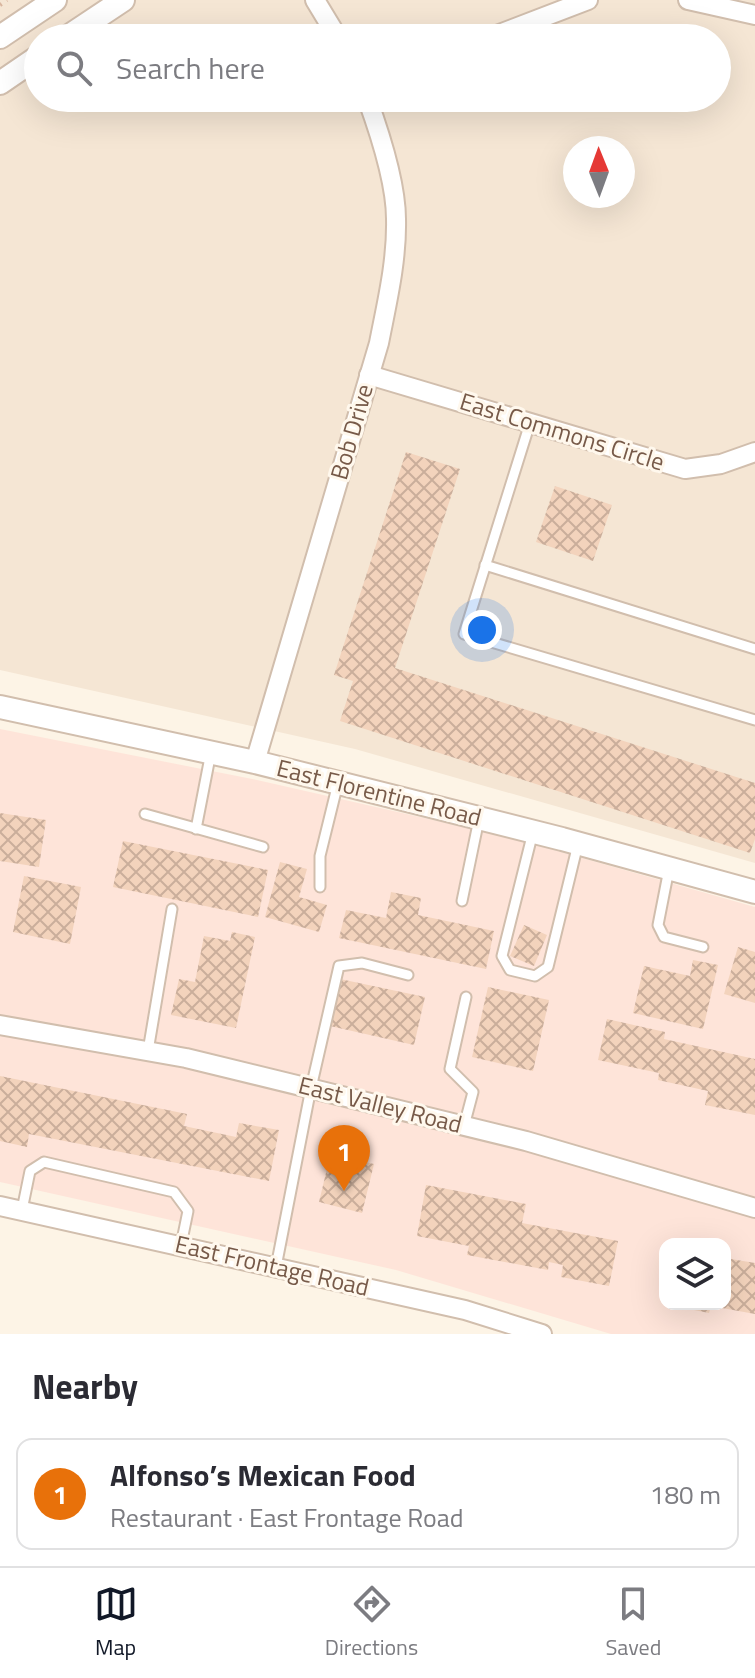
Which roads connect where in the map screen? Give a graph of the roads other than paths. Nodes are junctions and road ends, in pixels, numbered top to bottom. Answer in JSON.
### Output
{"nodes":[{"id":1,"x":55,"y":0,"type":"edge"},
{"id":2,"x":123,"y":0,"type":"edge"},
{"id":3,"x":315,"y":0,"type":"edge"},
{"id":4,"x":588,"y":0,"type":"edge"},
{"id":5,"x":688,"y":0,"type":"edge"},
{"id":6,"x":755,"y":15,"type":"edge"},
{"id":7,"x":87,"y":24,"type":"edge"},
{"id":8,"x":330,"y":24,"type":"edge"},
{"id":9,"x":525,"y":24,"type":"edge"},
{"id":10,"x":0,"y":37,"type":"edge"},
{"id":11,"x":24,"y":67,"type":"edge"},
{"id":12,"x":0,"y":83,"type":"edge"},
{"id":13,"x":372,"y":112,"type":"edge"},
{"id":14,"x":369,"y":375,"type":"junction"},
{"id":15,"x":530,"y":423,"type":"junction"},
{"id":16,"x":755,"y":452,"type":"edge"},
{"id":17,"x":485,"y":565,"type":"junction"},
{"id":18,"x":755,"y":649,"type":"edge"},
{"id":19,"x":0,"y":707,"type":"edge"},
{"id":20,"x":755,"y":720,"type":"edge"},
{"id":21,"x":211,"y":752,"type":"junction"},
{"id":22,"x":255,"y":762,"type":"junction"},
{"id":23,"x":338,"y":783,"type":"junction"},
{"id":24,"x":145,"y":814,"type":"dead end"},
{"id":25,"x":479,"y":819,"type":"junction"},
{"id":26,"x":196,"y":829,"type":"junction"},
{"id":27,"x":533,"y":832,"type":"junction"},
{"id":28,"x":578,"y":844,"type":"junction"},
{"id":29,"x":263,"y":847,"type":"dead end"},
{"id":30,"x":669,"y":869,"type":"junction"},
{"id":31,"x":320,"y":887,"type":"dead end"},
{"id":32,"x":755,"y":892,"type":"edge"},
{"id":33,"x":462,"y":901,"type":"dead end"},
{"id":34,"x":172,"y":909,"type":"dead end"},
{"id":35,"x":703,"y":947,"type":"dead end"},
{"id":36,"x":408,"y":975,"type":"dead end"},
{"id":37,"x":466,"y":997,"type":"dead end"},
{"id":38,"x":0,"y":1025,"type":"edge"},
{"id":39,"x":148,"y":1051,"type":"junction"},
{"id":40,"x":311,"y":1088,"type":"junction"},
{"id":41,"x":464,"y":1126,"type":"junction"},
{"id":42,"x":0,"y":1206,"type":"edge"},
{"id":43,"x":755,"y":1208,"type":"edge"},
{"id":44,"x":22,"y":1210,"type":"junction"},
{"id":45,"x":181,"y":1245,"type":"junction"},
{"id":46,"x":276,"y":1267,"type":"junction"},
{"id":47,"x":542,"y":1334,"type":"edge"}],
"edges":[{"from":1,"to":10,"type":"street"},
{"from":2,"to":7,"type":"street"},
{"from":3,"to":8,"type":"street"},
{"from":4,"to":9,"type":"street"},
{"from":5,"to":6,"type":"street"},
{"from":11,"to":12,"type":"street"},
{"from":13,"to":14,"type":"street","name":"Bob Drive"},
{"from":14,"to":15,"type":"street","name":"East Commons Circle"},
{"from":14,"to":22,"type":"street","name":"Bob Drive"},
{"from":15,"to":16,"type":"street","name":"East Commons Circle"},
{"from":15,"to":17,"type":"lane"},
{"from":17,"to":18,"type":"lane"},
{"from":17,"to":20,"type":"lane"},
{"from":19,"to":21,"type":"street","name":"East Florentine Road"},
{"from":21,"to":22,"type":"street","name":"East Florentine Road"},
{"from":21,"to":26,"type":"lane"},
{"from":22,"to":23,"type":"street","name":"East Florentine Road"},
{"from":23,"to":25,"type":"street","name":"East Florentine Road"},
{"from":23,"to":31,"type":"lane"},
{"from":24,"to":26,"type":"lane"},
{"from":25,"to":27,"type":"street","name":"East Florentine Road"},
{"from":25,"to":33,"type":"lane"},
{"from":26,"to":29,"type":"lane"},
{"from":27,"to":28,"type":"street","name":"East Florentine Road"},
{"from":27,"to":28,"type":"lane"},
{"from":28,"to":30,"type":"street","name":"East Florentine Road"},
{"from":30,"to":32,"type":"street","name":"East Florentine Road"},
{"from":30,"to":35,"type":"lane"},
{"from":34,"to":39,"type":"lane"},
{"from":36,"to":40,"type":"lane"},
{"from":37,"to":41,"type":"lane"},
{"from":38,"to":39,"type":"street","name":"East Valley Road"},
{"from":39,"to":40,"type":"street","name":"East Valley Road"},
{"from":40,"to":41,"type":"street","name":"East Valley Road"},
{"from":40,"to":46,"type":"lane"},
{"from":41,"to":43,"type":"street","name":"East Valley Road"},
{"from":42,"to":44,"type":"street","name":"East Frontage Road"},
{"from":44,"to":45,"type":"street","name":"East Frontage Road"},
{"from":44,"to":45,"type":"lane"},
{"from":45,"to":46,"type":"street","name":"East Frontage Road"},
{"from":46,"to":47,"type":"street","name":"East Frontage Road"}]}
